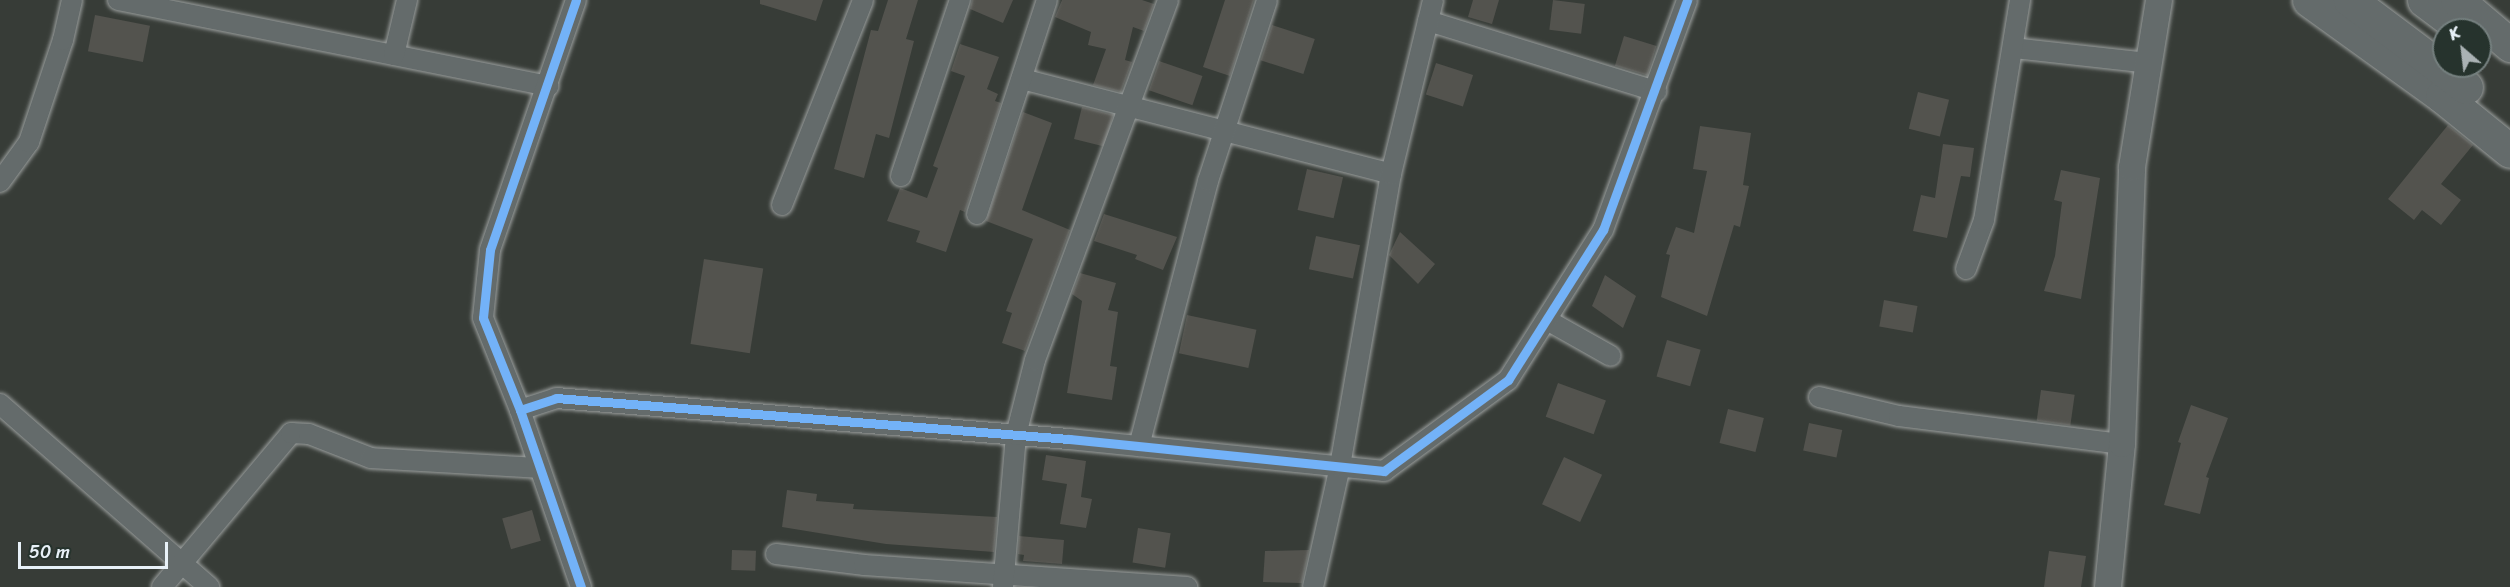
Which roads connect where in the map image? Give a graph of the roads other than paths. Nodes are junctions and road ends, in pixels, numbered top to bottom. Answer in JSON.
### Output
{"nodes":[{"id":1,"x":72,"y":0,"type":"edge"},
{"id":2,"x":118,"y":0,"type":"edge"},
{"id":3,"x":407,"y":0,"type":"edge"},
{"id":4,"x":576,"y":0,"type":"edge"},
{"id":5,"x":863,"y":0,"type":"edge"},
{"id":6,"x":960,"y":0,"type":"edge"},
{"id":7,"x":1047,"y":0,"type":"edge"},
{"id":8,"x":1168,"y":0,"type":"edge"},
{"id":9,"x":1267,"y":0,"type":"edge"},
{"id":10,"x":1433,"y":0,"type":"edge"},
{"id":11,"x":1687,"y":0,"type":"edge"},
{"id":12,"x":2020,"y":0,"type":"edge"},
{"id":13,"x":2159,"y":0,"type":"edge"},
{"id":14,"x":2309,"y":0,"type":"edge"},
{"id":15,"x":2350,"y":0,"type":"edge"},
{"id":16,"x":2424,"y":0,"type":"edge"},
{"id":17,"x":2457,"y":0,"type":"edge"},
{"id":18,"x":2448,"y":18,"type":"edge"},
{"id":19,"x":1428,"y":21,"type":"junction"},
{"id":20,"x":2510,"y":45,"type":"edge"},
{"id":21,"x":2013,"y":48,"type":"junction"},
{"id":22,"x":2492,"y":52,"type":"edge"},
{"id":23,"x":394,"y":55,"type":"junction"},
{"id":24,"x":2149,"y":63,"type":"junction"},
{"id":25,"x":2510,"y":66,"type":"edge"},
{"id":26,"x":1022,"y":79,"type":"junction"},
{"id":27,"x":548,"y":86,"type":"junction"},
{"id":28,"x":1656,"y":91,"type":"junction"},
{"id":29,"x":1129,"y":106,"type":"junction"},
{"id":30,"x":2510,"y":122,"type":"edge"},
{"id":31,"x":1223,"y":129,"type":"junction"},
{"id":32,"x":2510,"y":151,"type":"edge"},
{"id":33,"x":1391,"y":174,"type":"junction"},
{"id":34,"x":901,"y":176,"type":"dead end"},
{"id":35,"x":0,"y":182,"type":"edge"},
{"id":36,"x":782,"y":205,"type":"dead end"},
{"id":37,"x":977,"y":214,"type":"dead end"},
{"id":38,"x":1966,"y":269,"type":"dead end"},
{"id":39,"x":1547,"y":320,"type":"junction"},
{"id":40,"x":1611,"y":356,"type":"dead end"},
{"id":41,"x":1818,"y":397,"type":"dead end"},
{"id":42,"x":0,"y":404,"type":"edge"},
{"id":43,"x":520,"y":410,"type":"junction"},
{"id":44,"x":1016,"y":435,"type":"junction"},
{"id":45,"x":2122,"y":444,"type":"junction"},
{"id":46,"x":1139,"y":446,"type":"junction"},
{"id":47,"x":1340,"y":466,"type":"junction"},
{"id":48,"x":540,"y":468,"type":"junction"},
{"id":49,"x":776,"y":554,"type":"dead end"},
{"id":50,"x":183,"y":563,"type":"junction"},
{"id":51,"x":1005,"y":580,"type":"edge"},
{"id":52,"x":162,"y":587,"type":"edge"},
{"id":53,"x":209,"y":587,"type":"edge"},
{"id":54,"x":581,"y":587,"type":"edge"},
{"id":55,"x":1187,"y":587,"type":"edge"},
{"id":56,"x":1313,"y":587,"type":"edge"},
{"id":57,"x":2108,"y":587,"type":"edge"}],
"edges":[{"from":1,"to":35,"type":"street"},
{"from":2,"to":23,"type":"street"},
{"from":3,"to":23,"type":"street"},
{"from":4,"to":27,"type":"street"},
{"from":5,"to":36,"type":"street"},
{"from":6,"to":34,"type":"street"},
{"from":7,"to":26,"type":"street"},
{"from":8,"to":29,"type":"street"},
{"from":9,"to":31,"type":"street"},
{"from":10,"to":19,"type":"street"},
{"from":11,"to":28,"type":"street"},
{"from":12,"to":21,"type":"street"},
{"from":13,"to":24,"type":"street"},
{"from":14,"to":32,"type":"highway"},
{"from":15,"to":30,"type":"highway"},
{"from":16,"to":18,"type":"highway"},
{"from":17,"to":20,"type":"highway"},
{"from":19,"to":28,"type":"street"},
{"from":19,"to":33,"type":"street"},
{"from":21,"to":24,"type":"street"},
{"from":21,"to":38,"type":"street"},
{"from":22,"to":25,"type":"highway"},
{"from":23,"to":27,"type":"street"},
{"from":24,"to":45,"type":"street"},
{"from":26,"to":29,"type":"street"},
{"from":26,"to":37,"type":"street"},
{"from":27,"to":43,"type":"street"},
{"from":28,"to":39,"type":"street"},
{"from":29,"to":31,"type":"street"},
{"from":29,"to":44,"type":"street"},
{"from":31,"to":33,"type":"street"},
{"from":31,"to":46,"type":"street"},
{"from":33,"to":47,"type":"street"},
{"from":39,"to":40,"type":"street"},
{"from":39,"to":47,"type":"street"},
{"from":41,"to":45,"type":"street"},
{"from":42,"to":50,"type":"street"},
{"from":43,"to":44,"type":"street"},
{"from":43,"to":48,"type":"street"},
{"from":44,"to":46,"type":"street"},
{"from":44,"to":51,"type":"street"},
{"from":45,"to":57,"type":"street"},
{"from":46,"to":47,"type":"street"},
{"from":47,"to":56,"type":"street"},
{"from":48,"to":50,"type":"street"},
{"from":48,"to":54,"type":"street"},
{"from":49,"to":51,"type":"street"},
{"from":50,"to":52,"type":"street"},
{"from":50,"to":53,"type":"street"},
{"from":51,"to":55,"type":"street"}]}
